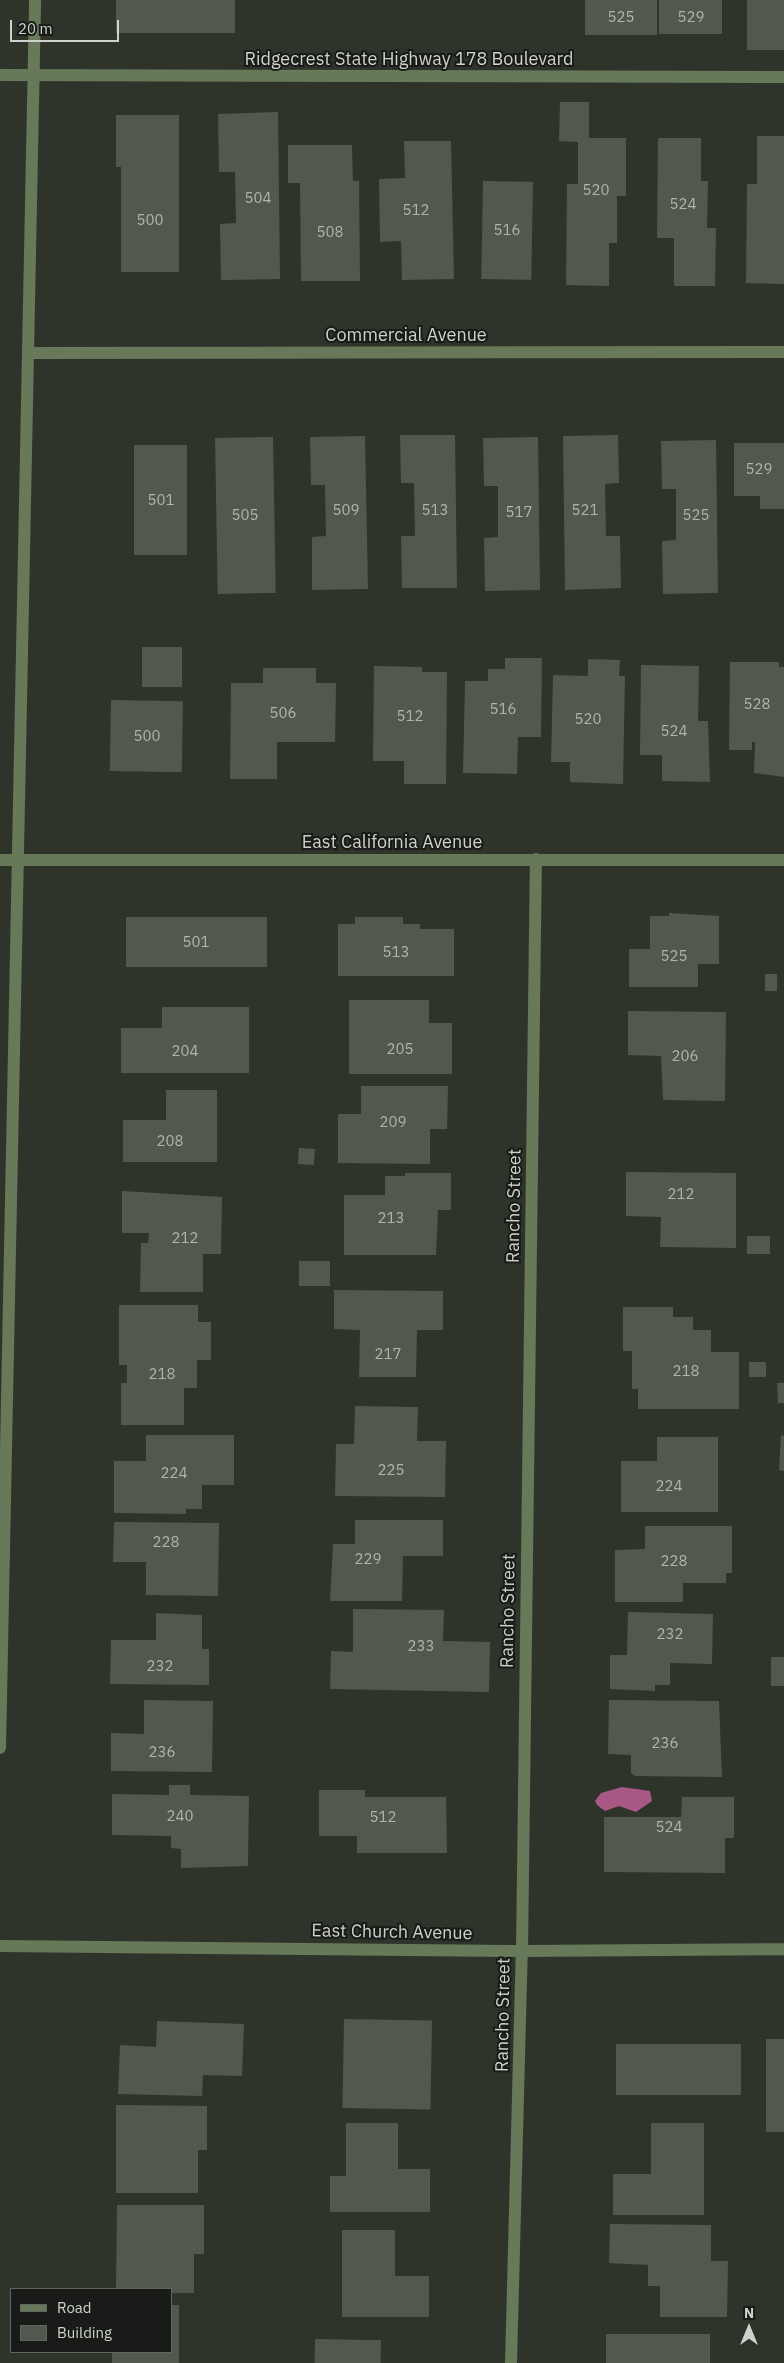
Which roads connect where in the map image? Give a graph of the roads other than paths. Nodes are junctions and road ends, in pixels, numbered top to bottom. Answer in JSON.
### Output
{"nodes":[{"id":1,"x":35,"y":0,"type":"edge"},
{"id":2,"x":34,"y":74,"type":"junction"},
{"id":3,"x":0,"y":75,"type":"edge"},
{"id":4,"x":784,"y":78,"type":"edge"},
{"id":5,"x":28,"y":352,"type":"junction"},
{"id":6,"x":784,"y":352,"type":"edge"},
{"id":7,"x":536,"y":859,"type":"junction"},
{"id":8,"x":0,"y":860,"type":"edge"},
{"id":9,"x":19,"y":860,"type":"junction"},
{"id":10,"x":784,"y":860,"type":"edge"},
{"id":11,"x":0,"y":1748,"type":"edge"},
{"id":12,"x":0,"y":1946,"type":"edge"},
{"id":13,"x":784,"y":1950,"type":"edge"},
{"id":14,"x":522,"y":1951,"type":"junction"},
{"id":15,"x":512,"y":2363,"type":"edge"}],
"edges":[{"from":1,"to":2,"type":"street"},
{"from":2,"to":3,"type":"street","name":"Ridgecrest State Highway 178 Boulevard"},
{"from":2,"to":4,"type":"street","name":"Ridgecrest State Highway 178 Boulevard"},
{"from":2,"to":5,"type":"street"},
{"from":5,"to":6,"type":"street","name":"Commercial Avenue"},
{"from":5,"to":9,"type":"street"},
{"from":7,"to":9,"type":"street","name":"East California Avenue"},
{"from":7,"to":10,"type":"street","name":"East California Avenue"},
{"from":7,"to":14,"type":"street","name":"Rancho Street"},
{"from":8,"to":9,"type":"street","name":"East California Avenue"},
{"from":9,"to":11,"type":"street"},
{"from":12,"to":14,"type":"street","name":"East Church Avenue"},
{"from":13,"to":14,"type":"street","name":"East Church Avenue"},
{"from":14,"to":15,"type":"street","name":"Rancho Street"}]}
